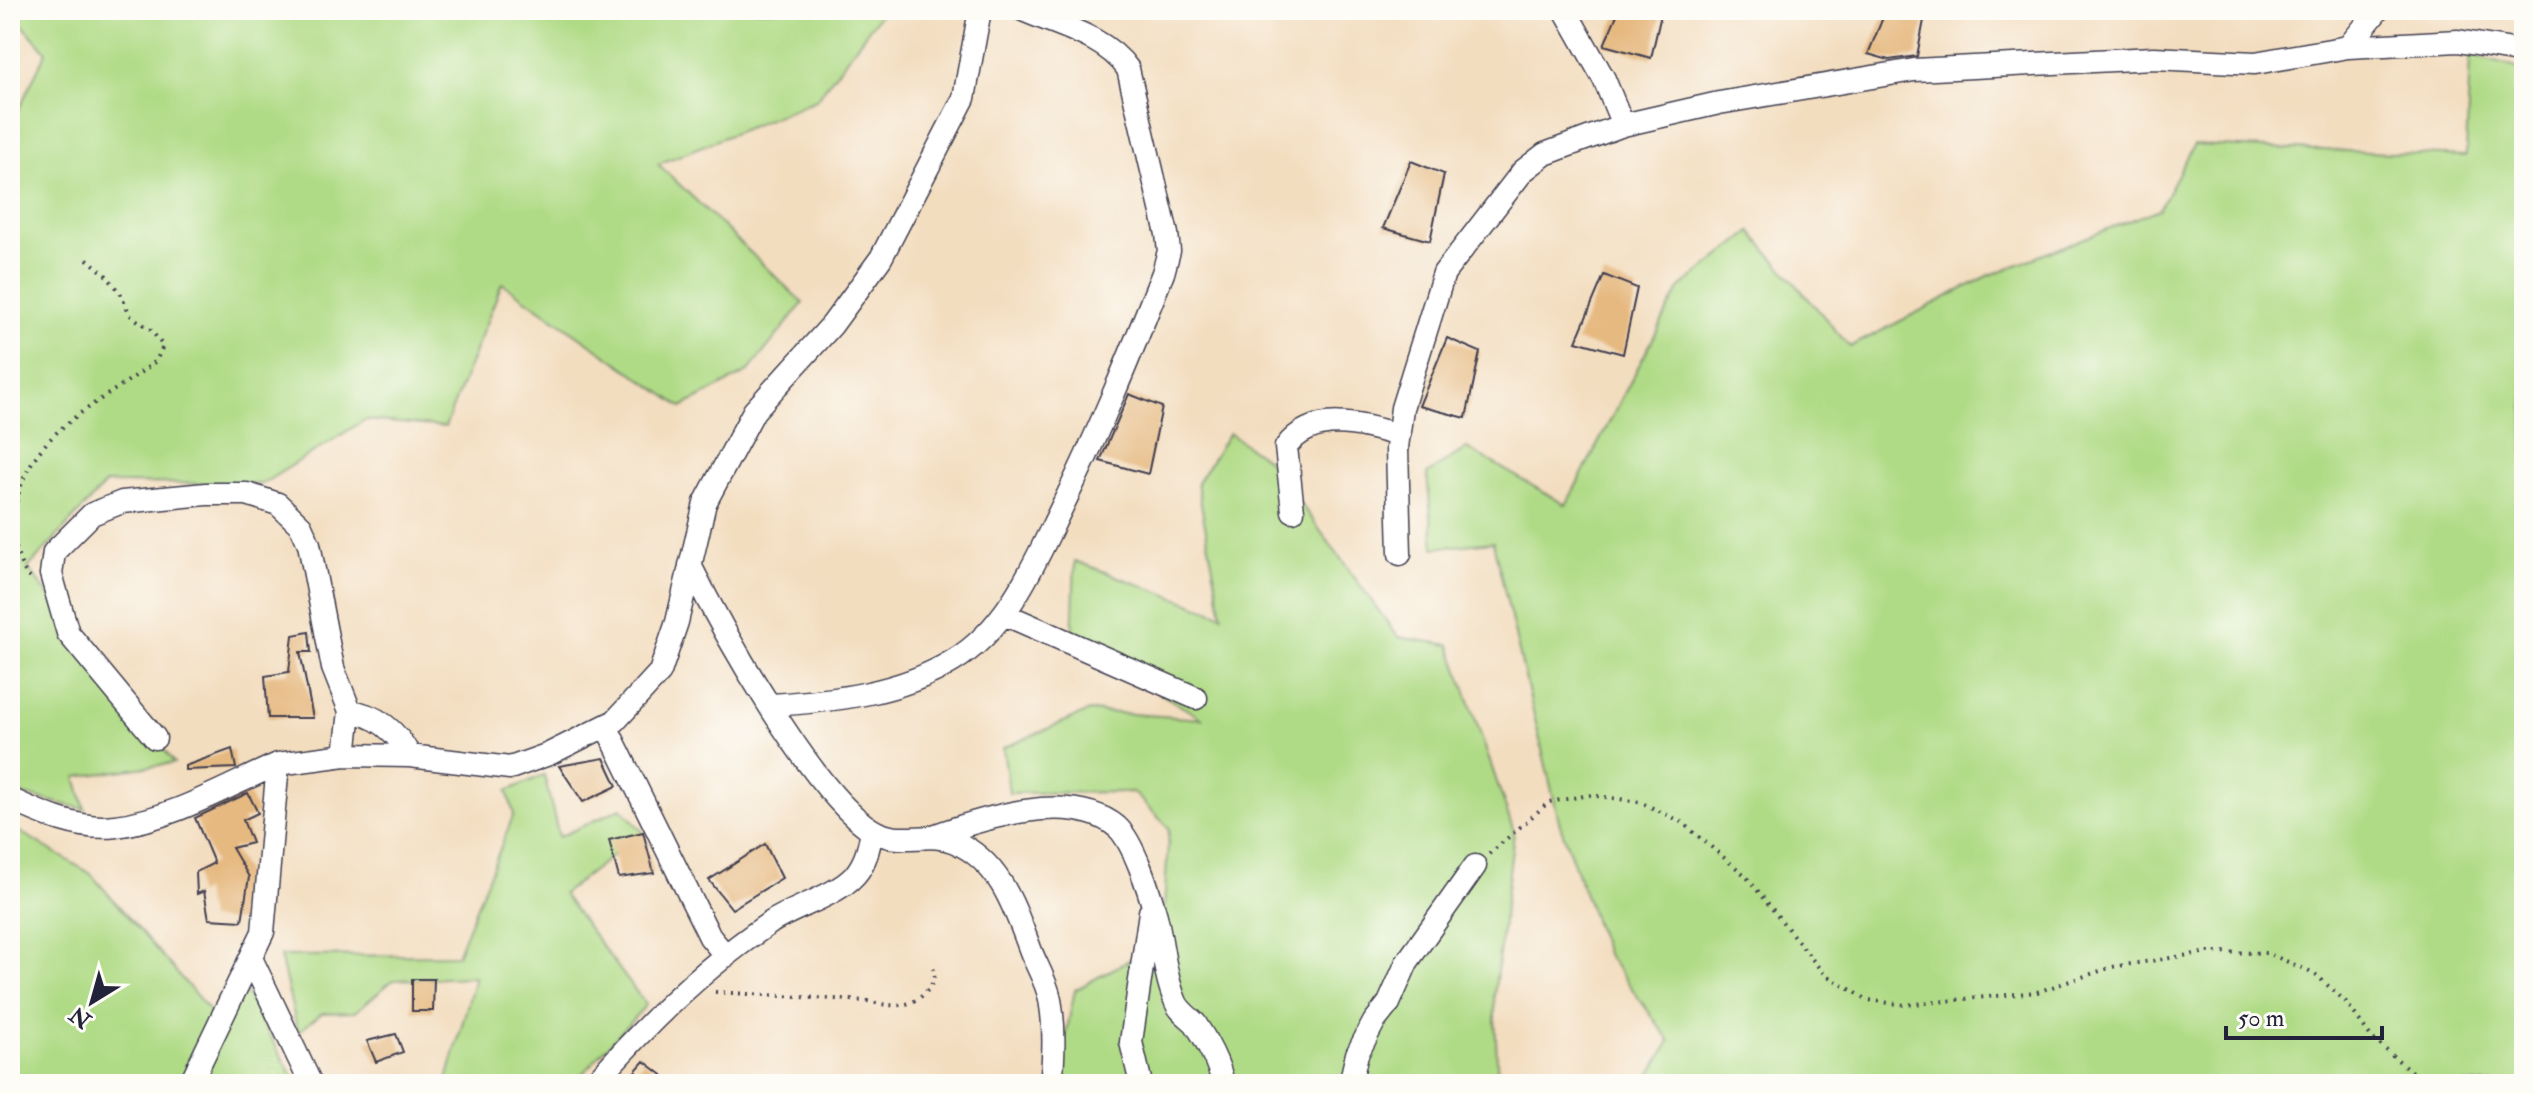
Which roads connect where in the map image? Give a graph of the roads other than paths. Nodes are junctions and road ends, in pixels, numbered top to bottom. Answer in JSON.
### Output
{"nodes":[{"id":1,"x":980,"y":10,"type":"edge"},
{"id":2,"x":1023,"y":10,"type":"edge"},
{"id":3,"x":1565,"y":10,"type":"edge"},
{"id":4,"x":2378,"y":10,"type":"edge"},
{"id":5,"x":2348,"y":47,"type":"junction"},
{"id":6,"x":2524,"y":52,"type":"edge"},
{"id":7,"x":1623,"y":125,"type":"junction"},
{"id":8,"x":1399,"y":435,"type":"junction"},
{"id":9,"x":1293,"y":511,"type":"dead end"},
{"id":10,"x":1400,"y":554,"type":"dead end"},
{"id":11,"x":690,"y":565,"type":"junction"},
{"id":12,"x":1004,"y":614,"type":"junction"},
{"id":13,"x":1196,"y":698,"type":"dead end"},
{"id":14,"x":771,"y":705,"type":"junction"},
{"id":15,"x":350,"y":711,"type":"junction"},
{"id":16,"x":606,"y":726,"type":"junction"},
{"id":17,"x":155,"y":738,"type":"dead end"},
{"id":18,"x":345,"y":755,"type":"junction"},
{"id":19,"x":410,"y":756,"type":"junction"},
{"id":20,"x":278,"y":764,"type":"junction"},
{"id":21,"x":10,"y":799,"type":"edge"},
{"id":22,"x":872,"y":831,"type":"junction"},
{"id":23,"x":932,"y":837,"type":"junction"},
{"id":24,"x":1475,"y":866,"type":"road end"},
{"id":25,"x":1151,"y":903,"type":"junction"},
{"id":26,"x":726,"y":956,"type":"junction"},
{"id":27,"x":251,"y":958,"type":"junction"},
{"id":28,"x":190,"y":1084,"type":"edge"},
{"id":29,"x":311,"y":1084,"type":"edge"},
{"id":30,"x":594,"y":1084,"type":"edge"},
{"id":31,"x":1051,"y":1084,"type":"edge"},
{"id":32,"x":1141,"y":1084,"type":"edge"},
{"id":33,"x":1223,"y":1084,"type":"edge"},
{"id":34,"x":1350,"y":1084,"type":"edge"}],
"edges":[{"from":1,"to":11,"type":"street"},
{"from":2,"to":12,"type":"street"},
{"from":3,"to":7,"type":"street"},
{"from":4,"to":5,"type":"street"},
{"from":5,"to":6,"type":"street"},
{"from":5,"to":7,"type":"street"},
{"from":7,"to":8,"type":"street"},
{"from":8,"to":9,"type":"street"},
{"from":8,"to":10,"type":"street"},
{"from":11,"to":14,"type":"street"},
{"from":11,"to":16,"type":"street"},
{"from":12,"to":13,"type":"street"},
{"from":12,"to":14,"type":"street"},
{"from":14,"to":22,"type":"street"},
{"from":15,"to":17,"type":"street"},
{"from":15,"to":18,"type":"street"},
{"from":15,"to":19,"type":"street"},
{"from":16,"to":19,"type":"street"},
{"from":16,"to":26,"type":"street"},
{"from":18,"to":19,"type":"street"},
{"from":18,"to":20,"type":"street"},
{"from":20,"to":21,"type":"street"},
{"from":20,"to":27,"type":"street"},
{"from":22,"to":23,"type":"street"},
{"from":22,"to":26,"type":"street"},
{"from":23,"to":25,"type":"street"},
{"from":23,"to":31,"type":"street"},
{"from":24,"to":34,"type":"street"},
{"from":25,"to":32,"type":"street"},
{"from":25,"to":33,"type":"street"},
{"from":26,"to":30,"type":"street"},
{"from":27,"to":28,"type":"street"},
{"from":27,"to":29,"type":"street"}]}
